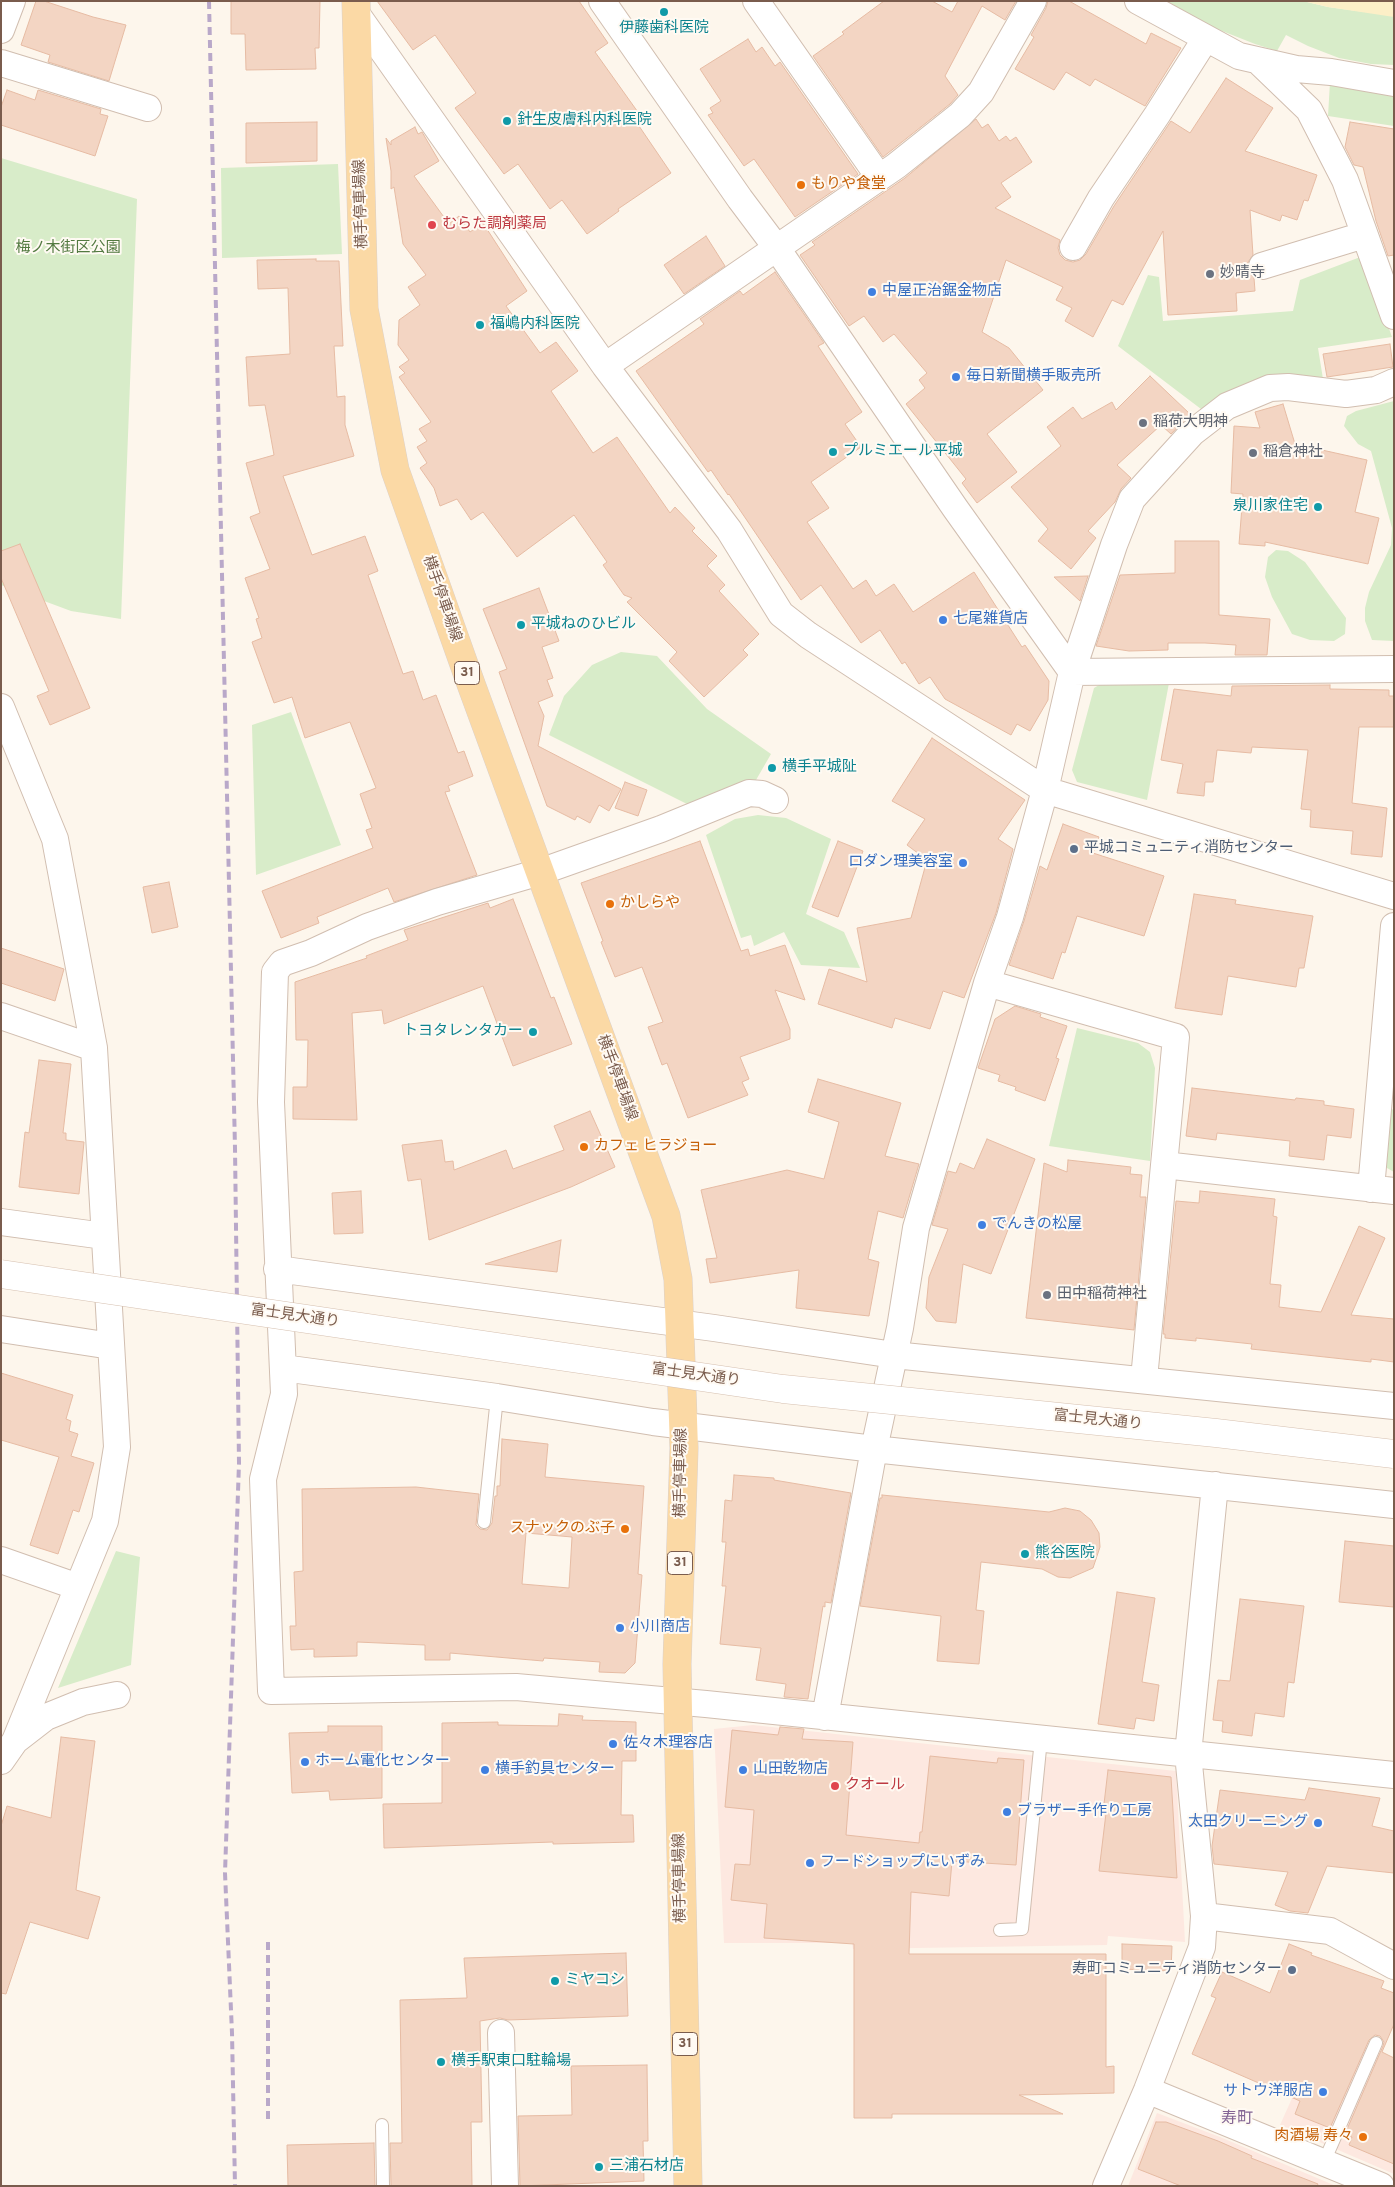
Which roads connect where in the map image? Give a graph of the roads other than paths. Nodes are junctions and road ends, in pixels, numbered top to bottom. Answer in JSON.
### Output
{"nodes":[{"id":1,"x":12,"y":1,"type":"edge"},
{"id":2,"x":602,"y":1,"type":"edge"},
{"id":3,"x":756,"y":1,"type":"edge"},
{"id":4,"x":1033,"y":1,"type":"edge"},
{"id":5,"x":1138,"y":1,"type":"edge"},
{"id":6,"x":356,"y":7,"type":"edge"},
{"id":7,"x":1,"y":30,"type":"edge"},
{"id":8,"x":1206,"y":38,"type":"junction"},
{"id":9,"x":1257,"y":60,"type":"junction"},
{"id":10,"x":1,"y":63,"type":"edge"},
{"id":11,"x":1394,"y":83,"type":"edge"},
{"id":12,"x":148,"y":108,"type":"dead end"},
{"id":13,"x":880,"y":177,"type":"junction"},
{"id":14,"x":1364,"y":235,"type":"junction"},
{"id":15,"x":776,"y":247,"type":"junction"},
{"id":16,"x":1073,"y":247,"type":"dead end"},
{"id":17,"x":1262,"y":266,"type":"dead end"},
{"id":18,"x":1394,"y":316,"type":"edge"},
{"id":19,"x":605,"y":366,"type":"junction"},
{"id":20,"x":1394,"y":382,"type":"edge"},
{"id":21,"x":1394,"y":669,"type":"edge"},
{"id":22,"x":1072,"y":672,"type":"junction"},
{"id":23,"x":1,"y":708,"type":"edge"},
{"id":24,"x":6,"y":730,"type":"edge"},
{"id":25,"x":1045,"y":790,"type":"junction"},
{"id":26,"x":775,"y":800,"type":"dead end"},
{"id":27,"x":540,"y":872,"type":"junction"},
{"id":28,"x":1394,"y":896,"type":"edge"},
{"id":29,"x":1394,"y":926,"type":"edge"},
{"id":30,"x":987,"y":983,"type":"junction"},
{"id":31,"x":1,"y":1016,"type":"edge"},
{"id":32,"x":94,"y":1048,"type":"junction"},
{"id":33,"x":1164,"y":1165,"type":"junction"},
{"id":34,"x":1382,"y":1190,"type":"edge"},
{"id":35,"x":1,"y":1222,"type":"edge"},
{"id":36,"x":104,"y":1236,"type":"junction"},
{"id":37,"x":277,"y":1269,"type":"junction"},
{"id":38,"x":1,"y":1274,"type":"edge"},
{"id":39,"x":681,"y":1324,"type":"junction"},
{"id":40,"x":1,"y":1329,"type":"edge"},
{"id":41,"x":111,"y":1346,"type":"junction"},
{"id":42,"x":894,"y":1355,"type":"junction"},
{"id":43,"x":283,"y":1368,"type":"junction"},
{"id":44,"x":1144,"y":1379,"type":"junction"},
{"id":45,"x":497,"y":1397,"type":"junction"},
{"id":46,"x":1394,"y":1406,"type":"edge"},
{"id":47,"x":684,"y":1425,"type":"junction"},
{"id":48,"x":874,"y":1449,"type":"junction"},
{"id":49,"x":1394,"y":1454,"type":"edge"},
{"id":50,"x":1215,"y":1485,"type":"junction"},
{"id":51,"x":1394,"y":1505,"type":"edge"},
{"id":52,"x":484,"y":1522,"type":"dead end"},
{"id":53,"x":1,"y":1560,"type":"edge"},
{"id":54,"x":78,"y":1587,"type":"junction"},
{"id":55,"x":117,"y":1694,"type":"dead end"},
{"id":56,"x":678,"y":1702,"type":"junction"},
{"id":57,"x":825,"y":1717,"type":"junction"},
{"id":58,"x":1041,"y":1739,"type":"junction"},
{"id":59,"x":8,"y":1751,"type":"edge"},
{"id":60,"x":1188,"y":1754,"type":"junction"},
{"id":61,"x":1394,"y":1775,"type":"edge"},
{"id":62,"x":1204,"y":1916,"type":"junction"},
{"id":63,"x":1000,"y":1930,"type":"dead end"},
{"id":64,"x":1394,"y":1966,"type":"edge"},
{"id":65,"x":501,"y":2033,"type":"dead end"},
{"id":66,"x":1376,"y":2043,"type":"dead end"},
{"id":67,"x":1147,"y":2090,"type":"junction"},
{"id":68,"x":382,"y":2125,"type":"dead end"},
{"id":69,"x":1324,"y":2162,"type":"junction"},
{"id":70,"x":383,"y":2186,"type":"edge"},
{"id":71,"x":505,"y":2186,"type":"edge"},
{"id":72,"x":688,"y":2186,"type":"edge"},
{"id":73,"x":1106,"y":2186,"type":"edge"},
{"id":74,"x":1381,"y":2186,"type":"edge"}],
"edges":[{"from":1,"to":7,"type":"street"},
{"from":2,"to":15,"type":"street"},
{"from":3,"to":13,"type":"street"},
{"from":4,"to":13,"type":"street"},
{"from":5,"to":8,"type":"street"},
{"from":6,"to":19,"type":"street"},
{"from":6,"to":27,"type":"main road","name":"横手停車場線","number":"31"},
{"from":8,"to":9,"type":"street"},
{"from":8,"to":16,"type":"street"},
{"from":9,"to":11,"type":"street"},
{"from":9,"to":14,"type":"street"},
{"from":10,"to":12,"type":"street"},
{"from":13,"to":15,"type":"street"},
{"from":14,"to":17,"type":"street"},
{"from":14,"to":18,"type":"street"},
{"from":15,"to":19,"type":"street"},
{"from":15,"to":22,"type":"street"},
{"from":19,"to":25,"type":"street"},
{"from":20,"to":22,"type":"street"},
{"from":21,"to":22,"type":"street"},
{"from":22,"to":25,"type":"street"},
{"from":23,"to":24,"type":"street"},
{"from":24,"to":32,"type":"street"},
{"from":25,"to":28,"type":"street"},
{"from":25,"to":30,"type":"street"},
{"from":26,"to":27,"type":"street"},
{"from":27,"to":37,"type":"street"},
{"from":27,"to":39,"type":"main road","name":"横手停車場線","number":"31"},
{"from":29,"to":34,"type":"street"},
{"from":30,"to":33,"type":"street"},
{"from":30,"to":42,"type":"street"},
{"from":31,"to":32,"type":"street"},
{"from":32,"to":36,"type":"street"},
{"from":33,"to":34,"type":"street"},
{"from":33,"to":44,"type":"street"},
{"from":35,"to":36,"type":"street"},
{"from":36,"to":41,"type":"street"},
{"from":37,"to":39,"type":"street"},
{"from":37,"to":43,"type":"street"},
{"from":38,"to":49,"type":"street","name":"富士見大通り","bridge":true},
{"from":39,"to":42,"type":"street"},
{"from":39,"to":47,"type":"main road","name":"横手停車場線","number":"31"},
{"from":40,"to":41,"type":"street"},
{"from":41,"to":54,"type":"street"},
{"from":42,"to":44,"type":"street"},
{"from":42,"to":48,"type":"street"},
{"from":43,"to":45,"type":"street"},
{"from":43,"to":56,"type":"street"},
{"from":44,"to":46,"type":"street"},
{"from":45,"to":47,"type":"street"},
{"from":45,"to":52,"type":"lane"},
{"from":47,"to":48,"type":"street"},
{"from":47,"to":56,"type":"main road","name":"横手停車場線","number":"31"},
{"from":48,"to":50,"type":"street"},
{"from":48,"to":57,"type":"street"},
{"from":50,"to":51,"type":"street"},
{"from":50,"to":60,"type":"street"},
{"from":53,"to":54,"type":"street"},
{"from":54,"to":59,"type":"street"},
{"from":55,"to":59,"type":"street"},
{"from":56,"to":57,"type":"street"},
{"from":56,"to":72,"type":"main road","name":"横手停車場線","number":"31"},
{"from":57,"to":58,"type":"street"},
{"from":58,"to":60,"type":"street"},
{"from":58,"to":63,"type":"lane"},
{"from":60,"to":61,"type":"street"},
{"from":60,"to":62,"type":"street"},
{"from":62,"to":64,"type":"street"},
{"from":62,"to":67,"type":"street"},
{"from":65,"to":71,"type":"street"},
{"from":66,"to":69,"type":"lane"},
{"from":67,"to":69,"type":"street"},
{"from":67,"to":73,"type":"street"},
{"from":68,"to":70,"type":"lane"},
{"from":69,"to":74,"type":"street"}]}
